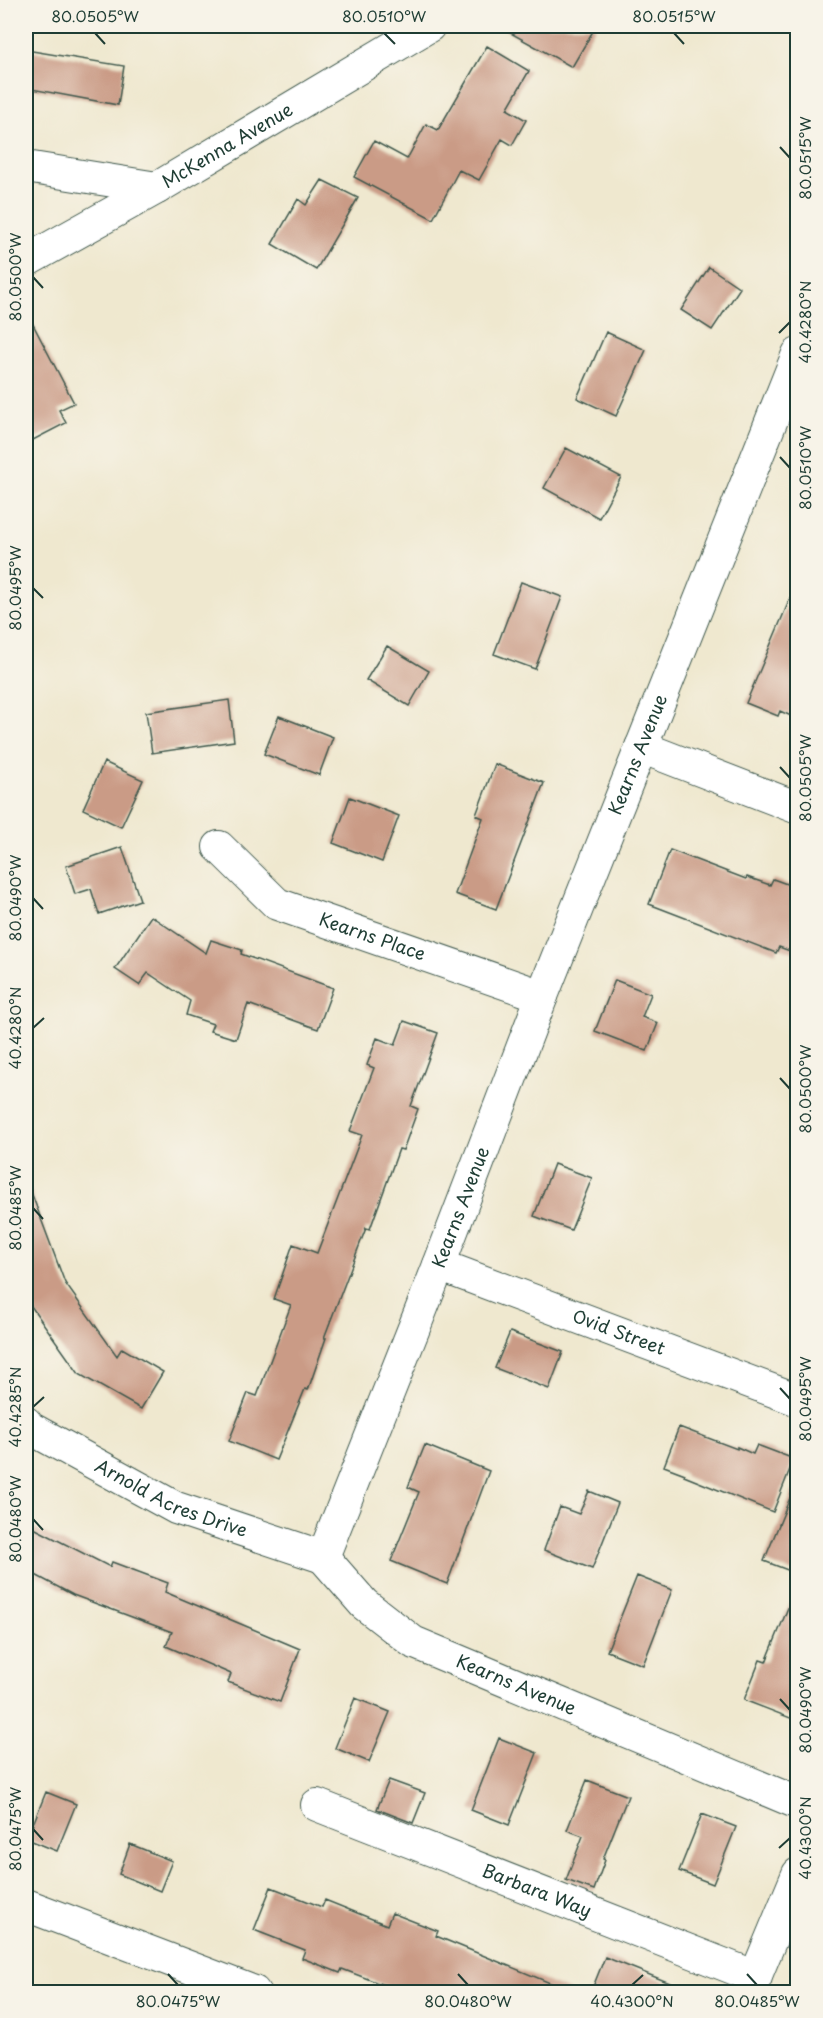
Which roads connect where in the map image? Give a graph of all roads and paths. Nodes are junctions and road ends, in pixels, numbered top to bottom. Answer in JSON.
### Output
{"nodes":[{"id":1,"x":429,"y":26,"type":"edge"},
{"id":2,"x":26,"y":167,"type":"edge"},
{"id":3,"x":157,"y":188,"type":"junction"},
{"id":4,"x":26,"y":261,"type":"edge"},
{"id":5,"x":798,"y":354,"type":"edge"},
{"id":6,"x":641,"y":747,"type":"junction"},
{"id":7,"x":798,"y":808,"type":"edge"},
{"id":8,"x":219,"y":847,"type":"dead end"},
{"id":9,"x":542,"y":996,"type":"junction"},
{"id":10,"x":439,"y":1265,"type":"junction"},
{"id":11,"x":798,"y":1400,"type":"edge"},
{"id":12,"x":26,"y":1424,"type":"edge"},
{"id":13,"x":323,"y":1557,"type":"junction"},
{"id":14,"x":798,"y":1803,"type":"edge"},
{"id":15,"x":317,"y":1805,"type":"dead end"},
{"id":16,"x":798,"y":1874,"type":"edge"},
{"id":17,"x":26,"y":1905,"type":"edge"},
{"id":18,"x":753,"y":1985,"type":"edge"},
{"id":19,"x":254,"y":1992,"type":"edge"}],
"edges":[{"from":1,"to":3,"type":"street","name":"McKenna Avenue"},
{"from":2,"to":3,"type":"street"},
{"from":3,"to":4,"type":"street","name":"McKenna Avenue"},
{"from":5,"to":6,"type":"street","name":"Kearns Avenue"},
{"from":6,"to":7,"type":"street"},
{"from":6,"to":9,"type":"street","name":"Kearns Avenue"},
{"from":8,"to":9,"type":"street","name":"Kearns Place"},
{"from":9,"to":10,"type":"street","name":"Kearns Avenue"},
{"from":10,"to":11,"type":"street","name":"Ovid Street"},
{"from":10,"to":13,"type":"street","name":"Kearns Avenue"},
{"from":12,"to":13,"type":"street","name":"Arnold Acres Drive"},
{"from":13,"to":14,"type":"street","name":"Kearns Avenue"},
{"from":15,"to":18,"type":"street","name":"Barbara Way"},
{"from":16,"to":18,"type":"street"},
{"from":17,"to":19,"type":"street"}]}
